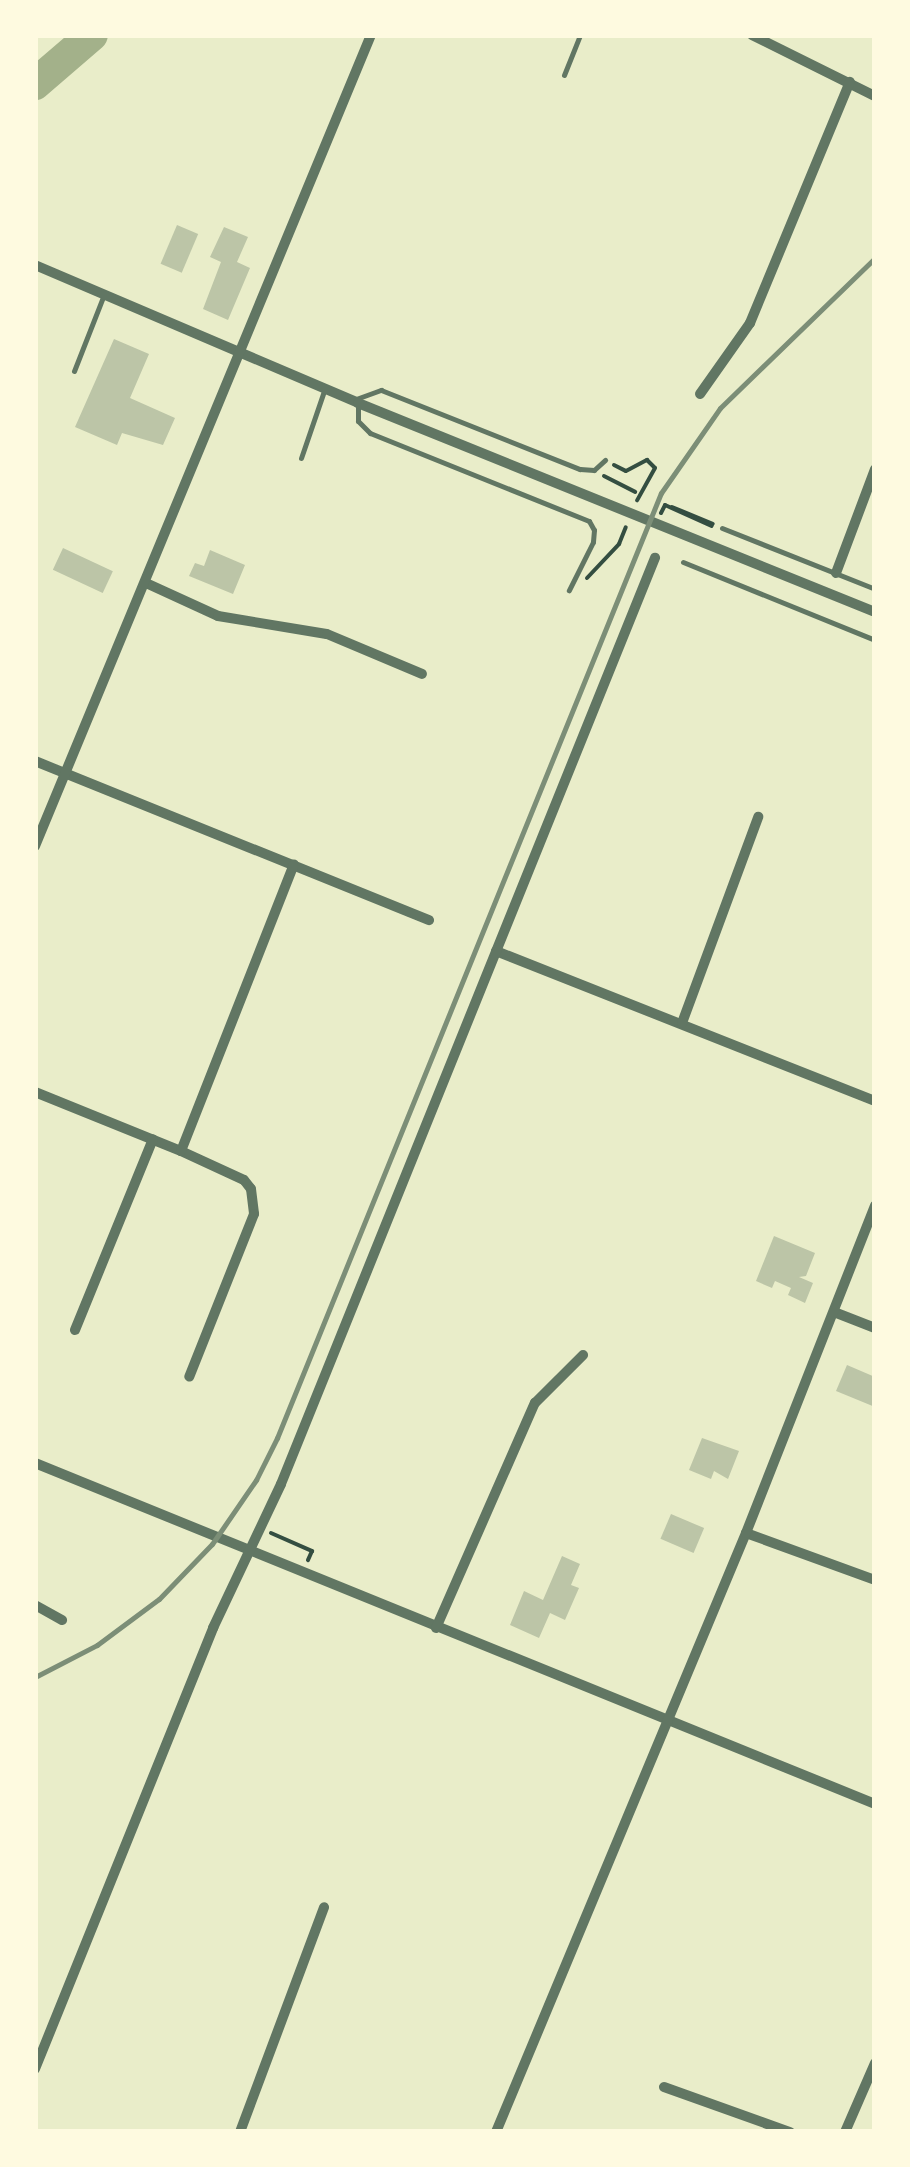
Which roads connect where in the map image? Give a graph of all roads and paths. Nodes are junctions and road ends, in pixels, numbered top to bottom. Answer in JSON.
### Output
{"nodes":[{"id":1,"x":371,"y":35,"type":"edge"},
{"id":2,"x":580,"y":35,"type":"edge"},
{"id":3,"x":752,"y":35,"type":"edge"},
{"id":4,"x":564,"y":75,"type":"dead end"},
{"id":5,"x":850,"y":82,"type":"junction"},
{"id":6,"x":875,"y":96,"type":"edge"},
{"id":7,"x":35,"y":265,"type":"edge"},
{"id":8,"x":104,"y":295,"type":"junction"},
{"id":9,"x":238,"y":352,"type":"junction"},
{"id":10,"x":74,"y":371,"type":"dead end"},
{"id":11,"x":325,"y":388,"type":"junction"},
{"id":12,"x":700,"y":394,"type":"dead end"},
{"id":13,"x":355,"y":402,"type":"junction"},
{"id":14,"x":301,"y":458,"type":"dead end"},
{"id":15,"x":605,"y":460,"type":"dead end"},
{"id":16,"x":875,"y":469,"type":"edge"},
{"id":17,"x":594,"y":470,"type":"junction"},
{"id":18,"x":626,"y":471,"type":"dead end"},
{"id":19,"x":636,"y":492,"type":"dead end"},
{"id":20,"x":636,"y":502,"type":"dead end"},
{"id":21,"x":672,"y":507,"type":"dead end"},
{"id":22,"x":660,"y":514,"type":"dead end"},
{"id":23,"x":722,"y":528,"type":"junction"},
{"id":24,"x":624,"y":532,"type":"dead end"},
{"id":25,"x":655,"y":558,"type":"dead end"},
{"id":26,"x":683,"y":562,"type":"dead end"},
{"id":27,"x":836,"y":573,"type":"junction"},
{"id":28,"x":589,"y":578,"type":"dead end"},
{"id":29,"x":146,"y":582,"type":"junction"},
{"id":30,"x":875,"y":589,"type":"edge"},
{"id":31,"x":569,"y":590,"type":"dead end"},
{"id":32,"x":875,"y":612,"type":"edge"},
{"id":33,"x":875,"y":640,"type":"edge"},
{"id":34,"x":422,"y":674,"type":"dead end"},
{"id":35,"x":35,"y":761,"type":"edge"},
{"id":36,"x":66,"y":773,"type":"junction"},
{"id":37,"x":758,"y":816,"type":"dead end"},
{"id":38,"x":35,"y":846,"type":"edge"},
{"id":39,"x":294,"y":864,"type":"junction"},
{"id":40,"x":428,"y":920,"type":"dead end"},
{"id":41,"x":496,"y":951,"type":"junction"},
{"id":42,"x":682,"y":1023,"type":"junction"},
{"id":43,"x":35,"y":1092,"type":"edge"},
{"id":44,"x":875,"y":1101,"type":"edge"},
{"id":45,"x":152,"y":1139,"type":"junction"},
{"id":46,"x":181,"y":1151,"type":"junction"},
{"id":47,"x":875,"y":1206,"type":"edge"},
{"id":48,"x":834,"y":1312,"type":"junction"},
{"id":49,"x":875,"y":1328,"type":"edge"},
{"id":50,"x":75,"y":1330,"type":"dead end"},
{"id":51,"x":583,"y":1355,"type":"dead end"},
{"id":52,"x":189,"y":1377,"type":"dead end"},
{"id":53,"x":35,"y":1463,"type":"edge"},
{"id":54,"x":272,"y":1533,"type":"dead end"},
{"id":55,"x":746,"y":1533,"type":"junction"},
{"id":56,"x":310,"y":1549,"type":"dead end"},
{"id":57,"x":875,"y":1580,"type":"edge"},
{"id":58,"x":35,"y":1604,"type":"edge"},
{"id":59,"x":62,"y":1620,"type":"dead end"},
{"id":60,"x":436,"y":1628,"type":"junction"},
{"id":61,"x":664,"y":1722,"type":"junction"},
{"id":62,"x":875,"y":1804,"type":"edge"},
{"id":63,"x":324,"y":1907,"type":"dead end"},
{"id":64,"x":875,"y":2063,"type":"edge"},
{"id":65,"x":35,"y":2070,"type":"edge"},
{"id":66,"x":664,"y":2087,"type":"dead end"},
{"id":67,"x":240,"y":2132,"type":"edge"},
{"id":68,"x":496,"y":2132,"type":"edge"},
{"id":69,"x":790,"y":2132,"type":"edge"},
{"id":70,"x":845,"y":2132,"type":"edge"}],
"edges":[{"from":1,"to":9,"type":"street"},
{"from":2,"to":4,"type":"lane"},
{"from":3,"to":5,"type":"street"},
{"from":5,"to":6,"type":"street"},
{"from":5,"to":12,"type":"street"},
{"from":7,"to":8,"type":"street"},
{"from":8,"to":9,"type":"street"},
{"from":8,"to":10,"type":"lane"},
{"from":9,"to":11,"type":"street"},
{"from":9,"to":29,"type":"street"},
{"from":11,"to":13,"type":"street"},
{"from":11,"to":14,"type":"lane"},
{"from":13,"to":17,"type":"lane"},
{"from":13,"to":31,"type":"lane"},
{"from":13,"to":32,"type":"street"},
{"from":15,"to":17,"type":"lane"},
{"from":16,"to":27,"type":"street"},
{"from":17,"to":19,"type":"path"},
{"from":18,"to":20,"type":"path"},
{"from":21,"to":23,"type":"path"},
{"from":22,"to":23,"type":"path"},
{"from":23,"to":27,"type":"lane"},
{"from":24,"to":28,"type":"path"},
{"from":25,"to":41,"type":"street"},
{"from":26,"to":33,"type":"lane"},
{"from":27,"to":30,"type":"lane"},
{"from":29,"to":34,"type":"street"},
{"from":29,"to":36,"type":"street"},
{"from":35,"to":36,"type":"street"},
{"from":36,"to":38,"type":"street"},
{"from":36,"to":39,"type":"street"},
{"from":37,"to":42,"type":"street"},
{"from":39,"to":40,"type":"street"},
{"from":39,"to":46,"type":"street"},
{"from":41,"to":42,"type":"street"},
{"from":41,"to":65,"type":"street"},
{"from":42,"to":44,"type":"street"},
{"from":43,"to":45,"type":"street"},
{"from":45,"to":46,"type":"street"},
{"from":45,"to":50,"type":"street"},
{"from":46,"to":52,"type":"street"},
{"from":47,"to":48,"type":"street"},
{"from":48,"to":49,"type":"street"},
{"from":48,"to":55,"type":"street"},
{"from":51,"to":60,"type":"street"},
{"from":53,"to":60,"type":"street"},
{"from":54,"to":56,"type":"path"},
{"from":55,"to":57,"type":"street"},
{"from":55,"to":61,"type":"street"},
{"from":58,"to":59,"type":"street"},
{"from":60,"to":61,"type":"street"},
{"from":61,"to":62,"type":"street"},
{"from":61,"to":68,"type":"street"},
{"from":63,"to":67,"type":"street"},
{"from":64,"to":70,"type":"street"},
{"from":66,"to":69,"type":"street"}]}
